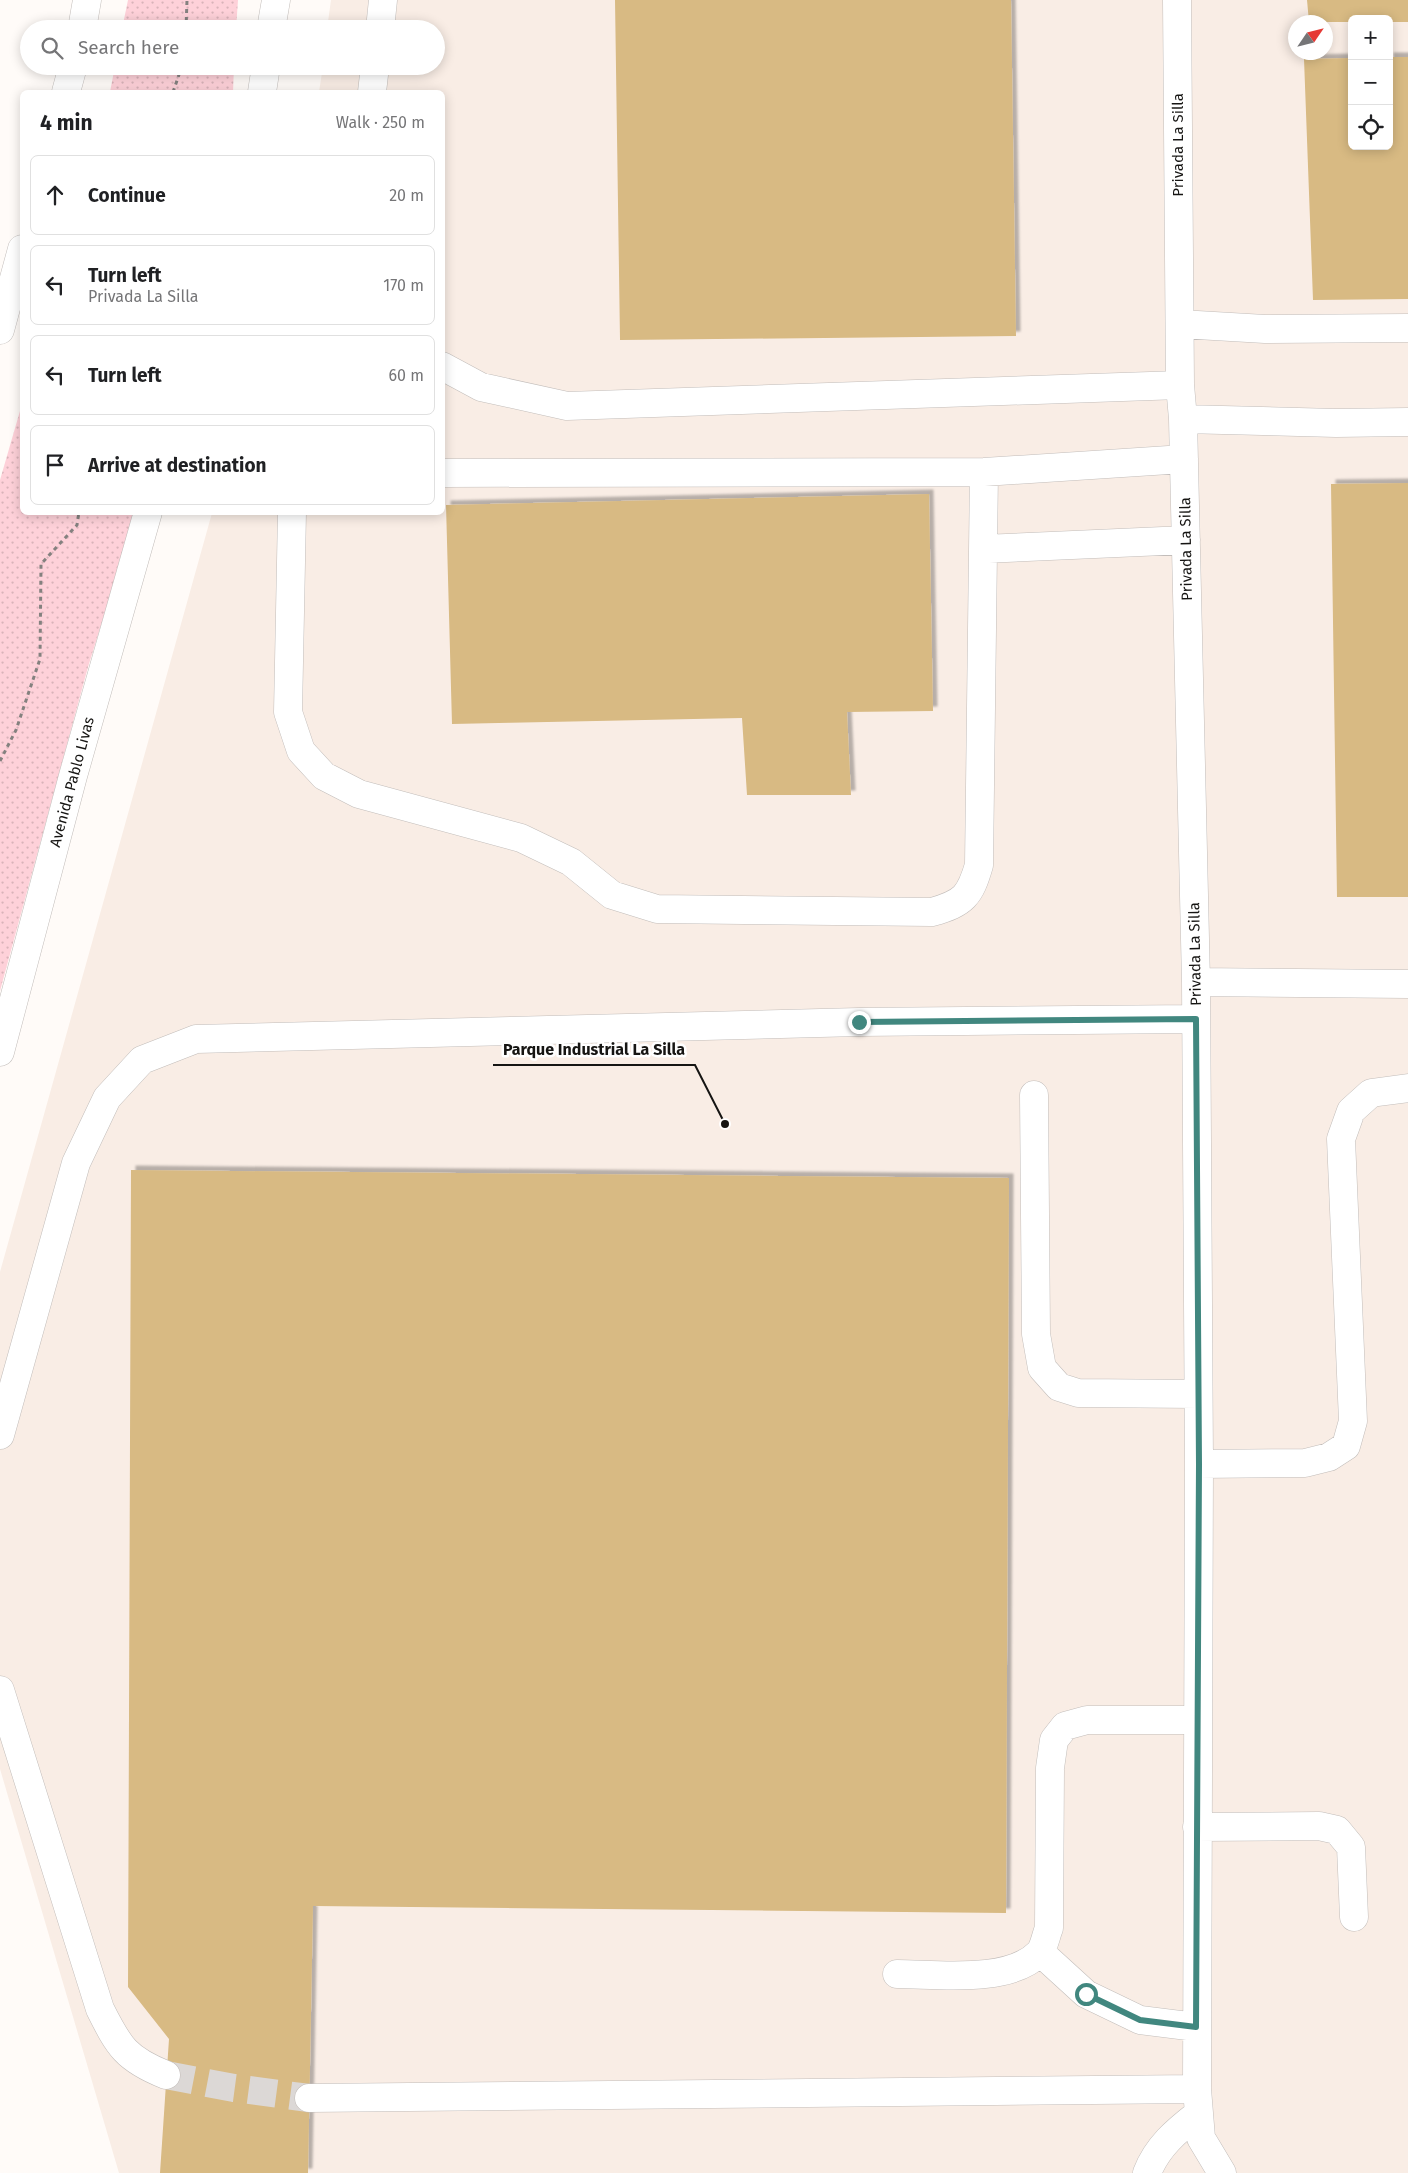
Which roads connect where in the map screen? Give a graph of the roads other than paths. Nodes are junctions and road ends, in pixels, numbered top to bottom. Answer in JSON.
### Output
{"nodes":[{"id":1,"x":87,"y":0,"type":"edge"},
{"id":2,"x":276,"y":0,"type":"edge"},
{"id":3,"x":383,"y":0,"type":"edge"},
{"id":4,"x":1177,"y":0,"type":"edge"},
{"id":5,"x":84,"y":20,"type":"edge"},
{"id":6,"x":273,"y":20,"type":"edge"},
{"id":7,"x":381,"y":20,"type":"edge"},
{"id":8,"x":71,"y":75,"type":"edge"},
{"id":9,"x":265,"y":75,"type":"edge"},
{"id":10,"x":374,"y":75,"type":"edge"},
{"id":11,"x":67,"y":90,"type":"edge"},
{"id":12,"x":262,"y":90,"type":"edge"},
{"id":13,"x":372,"y":90,"type":"edge"},
{"id":14,"x":20,"y":256,"type":"edge"},
{"id":15,"x":1180,"y":324,"type":"junction"},
{"id":16,"x":1408,"y":328,"type":"edge"},
{"id":17,"x":0,"y":330,"type":"edge"},
{"id":18,"x":445,"y":368,"type":"edge"},
{"id":19,"x":1180,"y":385,"type":"junction"},
{"id":20,"x":1183,"y":419,"type":"junction"},
{"id":21,"x":1408,"y":422,"type":"edge"},
{"id":22,"x":1184,"y":459,"type":"junction"},
{"id":23,"x":984,"y":472,"type":"junction"},
{"id":24,"x":445,"y":473,"type":"edge"},
{"id":25,"x":147,"y":515,"type":"edge"},
{"id":26,"x":292,"y":515,"type":"edge"},
{"id":27,"x":1186,"y":540,"type":"junction"},
{"id":28,"x":983,"y":548,"type":"junction"},
{"id":29,"x":1196,"y":982,"type":"junction"},
{"id":30,"x":1408,"y":984,"type":"edge"},
{"id":31,"x":1196,"y":1019,"type":"junction"},
{"id":32,"x":0,"y":1052,"type":"edge"},
{"id":33,"x":1408,"y":1088,"type":"edge"},
{"id":34,"x":1034,"y":1094,"type":"dead end"},
{"id":35,"x":1198,"y":1394,"type":"junction"},
{"id":36,"x":0,"y":1435,"type":"edge"},
{"id":37,"x":1199,"y":1464,"type":"junction"},
{"id":38,"x":0,"y":1690,"type":"edge"},
{"id":39,"x":1198,"y":1720,"type":"junction"},
{"id":40,"x":1197,"y":1827,"type":"junction"},
{"id":41,"x":1354,"y":1917,"type":"dead end"},
{"id":42,"x":1040,"y":1952,"type":"junction"},
{"id":43,"x":897,"y":1974,"type":"dead end"},
{"id":44,"x":1196,"y":2027,"type":"junction"},
{"id":45,"x":166,"y":2075,"type":"tunnel mouth"},
{"id":46,"x":309,"y":2098,"type":"tunnel mouth"},
{"id":47,"x":1197,"y":2102,"type":"junction"},
{"id":48,"x":1147,"y":2173,"type":"edge"},
{"id":49,"x":1222,"y":2173,"type":"edge"}],
"edges":[{"from":1,"to":5,"type":"street"},
{"from":2,"to":6,"type":"street"},
{"from":3,"to":7,"type":"street"},
{"from":4,"to":15,"type":"street","name":"Privada La Silla"},
{"from":8,"to":11,"type":"street"},
{"from":9,"to":12,"type":"street"},
{"from":10,"to":13,"type":"street"},
{"from":14,"to":17,"type":"street"},
{"from":15,"to":16,"type":"street"},
{"from":15,"to":19,"type":"street","name":"Privada La Silla"},
{"from":18,"to":19,"type":"street"},
{"from":19,"to":20,"type":"street","name":"Privada La Silla"},
{"from":20,"to":21,"type":"street"},
{"from":20,"to":22,"type":"street","name":"Privada La Silla"},
{"from":22,"to":23,"type":"street"},
{"from":22,"to":27,"type":"street","name":"Privada La Silla"},
{"from":23,"to":24,"type":"street"},
{"from":23,"to":28,"type":"street"},
{"from":25,"to":32,"type":"street","name":"Avenida Pablo Livas"},
{"from":26,"to":28,"type":"street"},
{"from":27,"to":28,"type":"street"},
{"from":27,"to":29,"type":"street","name":"Privada La Silla"},
{"from":29,"to":30,"type":"street"},
{"from":29,"to":31,"type":"street","name":"Privada La Silla"},
{"from":31,"to":35,"type":"street","name":"Privada La Silla"},
{"from":31,"to":36,"type":"street"},
{"from":33,"to":37,"type":"street"},
{"from":34,"to":35,"type":"street"},
{"from":35,"to":37,"type":"street","name":"Privada La Silla"},
{"from":37,"to":39,"type":"street","name":"Privada La Silla"},
{"from":38,"to":45,"type":"street"},
{"from":39,"to":40,"type":"street","name":"Privada La Silla"},
{"from":39,"to":42,"type":"street"},
{"from":40,"to":41,"type":"street"},
{"from":40,"to":44,"type":"street","name":"Privada La Silla"},
{"from":42,"to":43,"type":"street"},
{"from":42,"to":44,"type":"street"},
{"from":44,"to":47,"type":"street","name":"Privada La Silla"},
{"from":46,"to":47,"type":"street"},
{"from":47,"to":48,"type":"street"},
{"from":47,"to":49,"type":"street","name":"Privada La Silla"}]}
